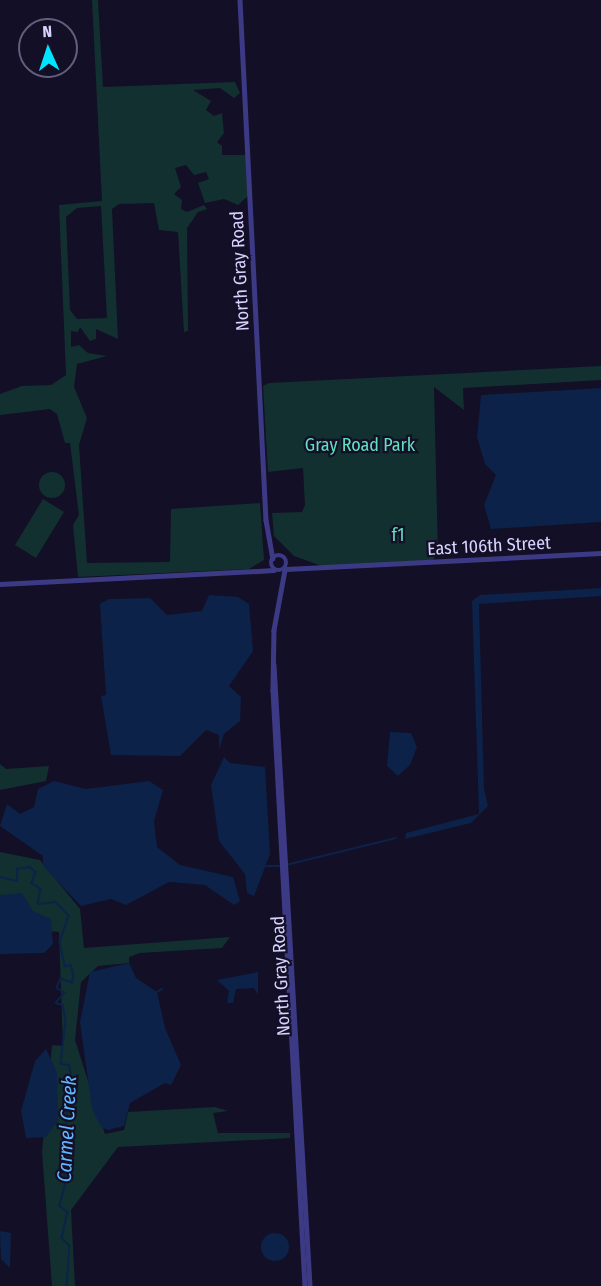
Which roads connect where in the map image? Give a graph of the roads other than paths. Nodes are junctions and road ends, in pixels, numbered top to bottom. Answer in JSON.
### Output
{"nodes":[{"id":1,"x":240,"y":0,"type":"edge"},
{"id":2,"x":271,"y":540,"type":"junction"},
{"id":3,"x":601,"y":553,"type":"edge"},
{"id":4,"x":284,"y":557,"type":"junction"},
{"id":5,"x":272,"y":560,"type":"junction"},
{"id":6,"x":307,"y":568,"type":"junction"},
{"id":7,"x":285,"y":569,"type":"junction"},
{"id":8,"x":274,"y":570,"type":"junction"},
{"id":9,"x":255,"y":571,"type":"junction"},
{"id":10,"x":0,"y":584,"type":"edge"},
{"id":11,"x":280,"y":586,"type":"junction"},
{"id":12,"x":286,"y":879,"type":"junction"},
{"id":13,"x":305,"y":1286,"type":"edge"},
{"id":14,"x":310,"y":1286,"type":"edge"}],
"edges":[{"from":1,"to":2,"type":"street","name":"North Gray Road"},
{"from":2,"to":4,"type":"street"},
{"from":2,"to":5,"type":"street","name":"North Gray Road"},
{"from":3,"to":6,"type":"street","name":"East 106th Street"},
{"from":4,"to":5,"type":"street"},
{"from":4,"to":6,"type":"street","name":"East 106th Street"},
{"from":4,"to":7,"type":"street","name":"North Gray Road"},
{"from":5,"to":8,"type":"street","name":"North Gray Road"},
{"from":5,"to":9,"type":"street"},
{"from":6,"to":7,"type":"street","name":"East 106th Street"},
{"from":7,"to":8,"type":"street","name":"East 106th Street"},
{"from":7,"to":11,"type":"street","name":"North Gray Road"},
{"from":8,"to":9,"type":"street"},
{"from":8,"to":11,"type":"street","name":"North Gray Road"},
{"from":9,"to":10,"type":"street"},
{"from":11,"to":12,"type":"street","name":"North Gray Road"},
{"from":12,"to":13,"type":"street","name":"North Gray Road"},
{"from":12,"to":14,"type":"street","name":"North Gray Road"}]}
